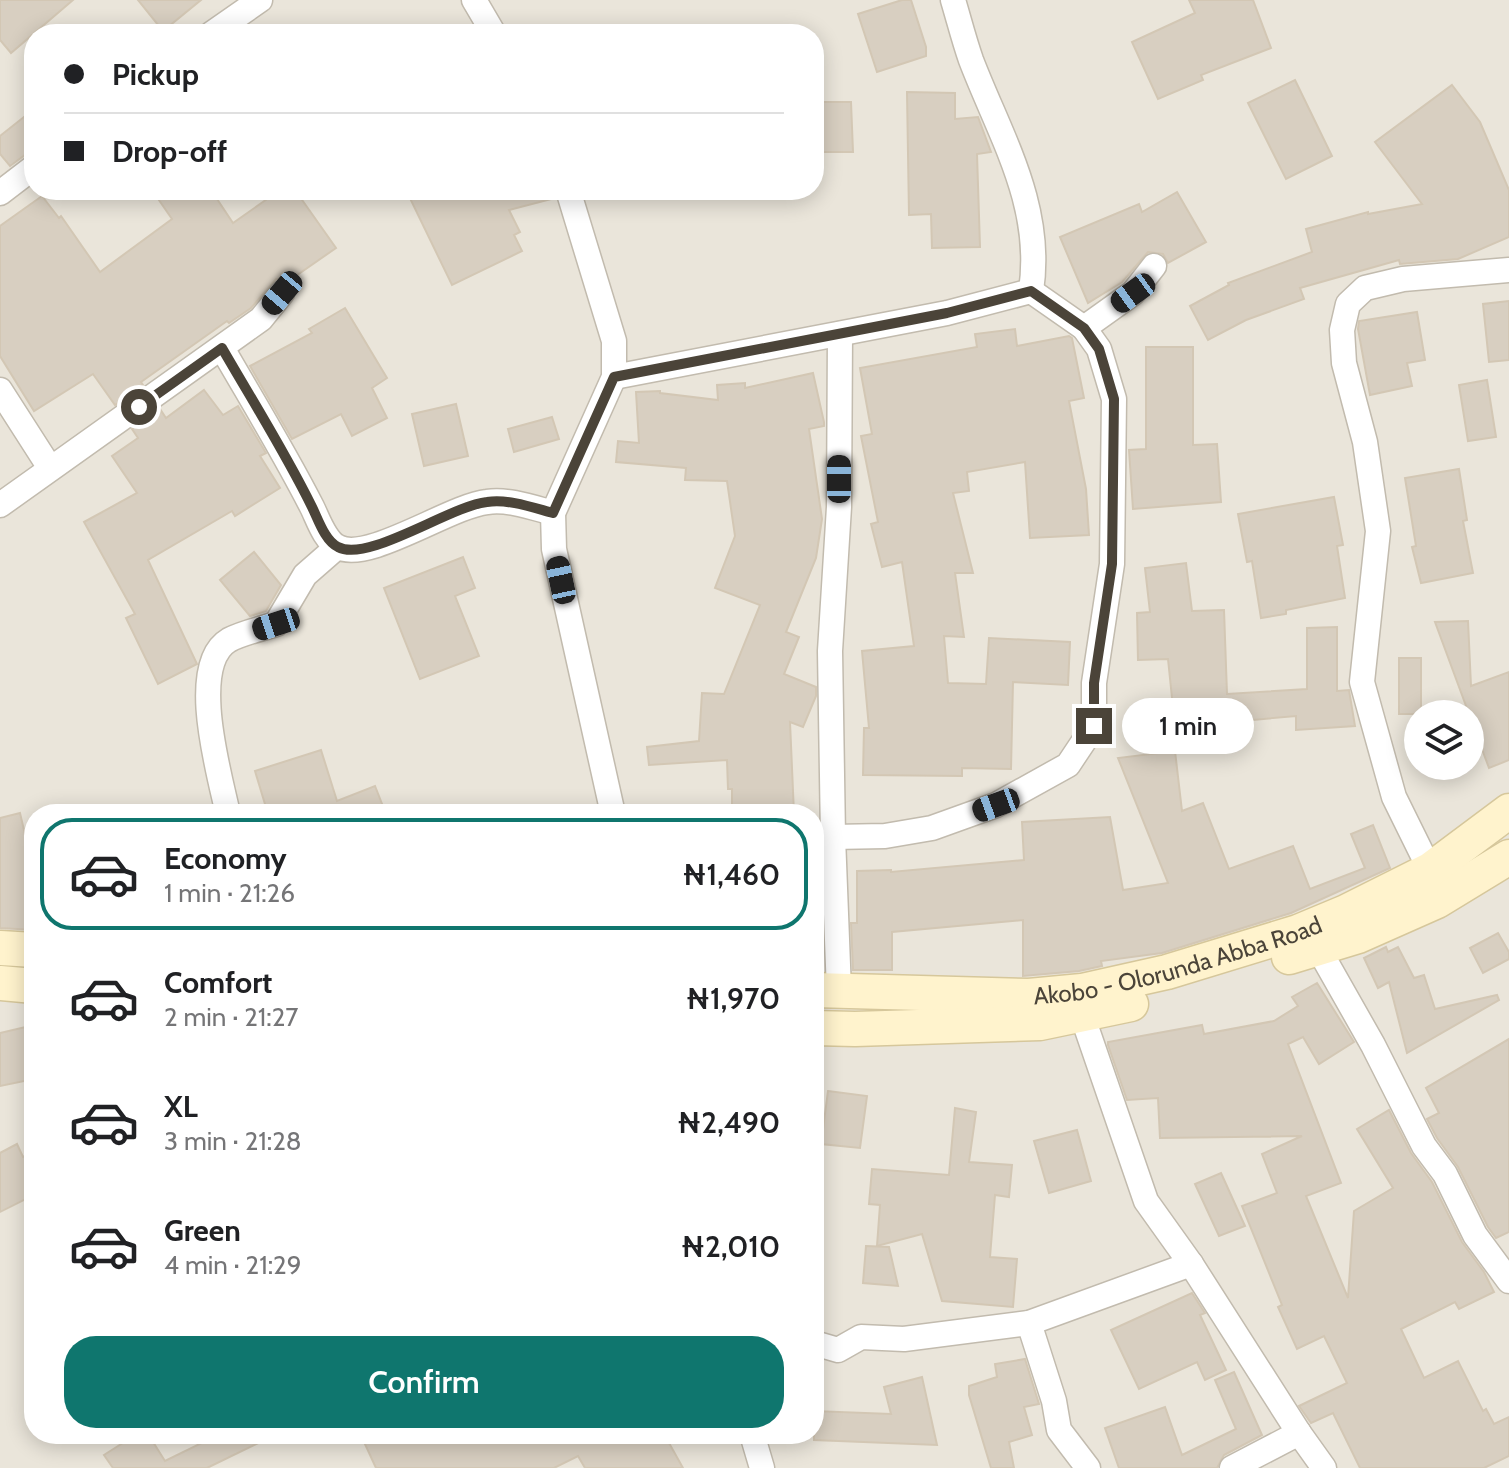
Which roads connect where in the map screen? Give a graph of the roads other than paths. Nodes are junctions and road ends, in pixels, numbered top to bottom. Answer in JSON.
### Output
{"nodes":[{"id":1,"x":260,"y":0,"type":"edge"},
{"id":2,"x":474,"y":0,"type":"edge"},
{"id":3,"x":953,"y":0,"type":"edge"},
{"id":4,"x":225,"y":24,"type":"edge"},
{"id":5,"x":488,"y":24,"type":"edge"},
{"id":6,"x":24,"y":175,"type":"edge"},
{"id":7,"x":0,"y":193,"type":"edge"},
{"id":8,"x":571,"y":200,"type":"edge"},
{"id":9,"x":1154,"y":266,"type":"dead end"},
{"id":10,"x":1509,"y":270,"type":"edge"},
{"id":11,"x":1031,"y":291,"type":"junction"},
{"id":12,"x":282,"y":293,"type":"dead end"},
{"id":13,"x":1084,"y":328,"type":"junction"},
{"id":14,"x":840,"y":334,"type":"junction"},
{"id":15,"x":222,"y":348,"type":"junction"},
{"id":16,"x":614,"y":377,"type":"junction"},
{"id":17,"x":0,"y":390,"type":"edge"},
{"id":18,"x":50,"y":468,"type":"junction"},
{"id":19,"x":0,"y":505,"type":"edge"},
{"id":20,"x":553,"y":513,"type":"junction"},
{"id":21,"x":337,"y":547,"type":"junction"},
{"id":22,"x":226,"y":804,"type":"edge"},
{"id":23,"x":611,"y":804,"type":"edge"},
{"id":24,"x":1509,"y":811,"type":"edge"},
{"id":25,"x":833,"y":837,"type":"junction"},
{"id":26,"x":1509,"y":857,"type":"edge"},
{"id":27,"x":1430,"y":870,"type":"junction"},
{"id":28,"x":0,"y":948,"type":"edge"},
{"id":29,"x":1318,"y":948,"type":"junction"},
{"id":30,"x":24,"y":949,"type":"edge"},
{"id":31,"x":0,"y":983,"type":"edge"},
{"id":32,"x":24,"y":985,"type":"edge"},
{"id":33,"x":826,"y":990,"type":"edge"},
{"id":34,"x":1082,"y":1015,"type":"junction"},
{"id":35,"x":824,"y":1028,"type":"edge"},
{"id":36,"x":1191,"y":1264,"type":"junction"},
{"id":37,"x":1509,"y":1281,"type":"edge"},
{"id":38,"x":1029,"y":1323,"type":"junction"},
{"id":39,"x":824,"y":1346,"type":"edge"},
{"id":40,"x":1299,"y":1433,"type":"junction"},
{"id":41,"x":755,"y":1444,"type":"edge"},
{"id":42,"x":762,"y":1468,"type":"edge"},
{"id":43,"x":1088,"y":1468,"type":"edge"},
{"id":44,"x":1232,"y":1468,"type":"edge"},
{"id":45,"x":1324,"y":1468,"type":"edge"}],
"edges":[{"from":1,"to":4,"type":"street"},
{"from":2,"to":5,"type":"street"},
{"from":3,"to":11,"type":"street"},
{"from":6,"to":7,"type":"street"},
{"from":8,"to":16,"type":"street"},
{"from":9,"to":13,"type":"street"},
{"from":10,"to":27,"type":"street"},
{"from":11,"to":13,"type":"street"},
{"from":11,"to":14,"type":"street"},
{"from":12,"to":15,"type":"street"},
{"from":13,"to":25,"type":"street"},
{"from":14,"to":16,"type":"street"},
{"from":14,"to":25,"type":"street"},
{"from":15,"to":18,"type":"street"},
{"from":15,"to":21,"type":"street"},
{"from":16,"to":20,"type":"street"},
{"from":17,"to":18,"type":"street"},
{"from":18,"to":19,"type":"street"},
{"from":20,"to":21,"type":"street"},
{"from":20,"to":23,"type":"street"},
{"from":21,"to":22,"type":"street"},
{"from":24,"to":27,"type":"main road","name":"Akobo - Olorunda Abba Road"},
{"from":25,"to":33,"type":"street"},
{"from":26,"to":29,"type":"main road","name":"Akobo - Olorunda Abba Road"},
{"from":27,"to":33,"type":"main road","name":"Akobo - Olorunda Abba Road"},
{"from":28,"to":30,"type":"main road"},
{"from":29,"to":34,"type":"main road","name":"Akobo - Olorunda Abba Road"},
{"from":29,"to":37,"type":"street"},
{"from":31,"to":32,"type":"main road"},
{"from":34,"to":35,"type":"main road","name":"Akobo - Olorunda Abba Road"},
{"from":34,"to":36,"type":"street"},
{"from":36,"to":38,"type":"street"},
{"from":36,"to":40,"type":"street"},
{"from":38,"to":39,"type":"street"},
{"from":38,"to":43,"type":"street"},
{"from":40,"to":44,"type":"street"},
{"from":40,"to":45,"type":"street"},
{"from":41,"to":42,"type":"street"}]}
